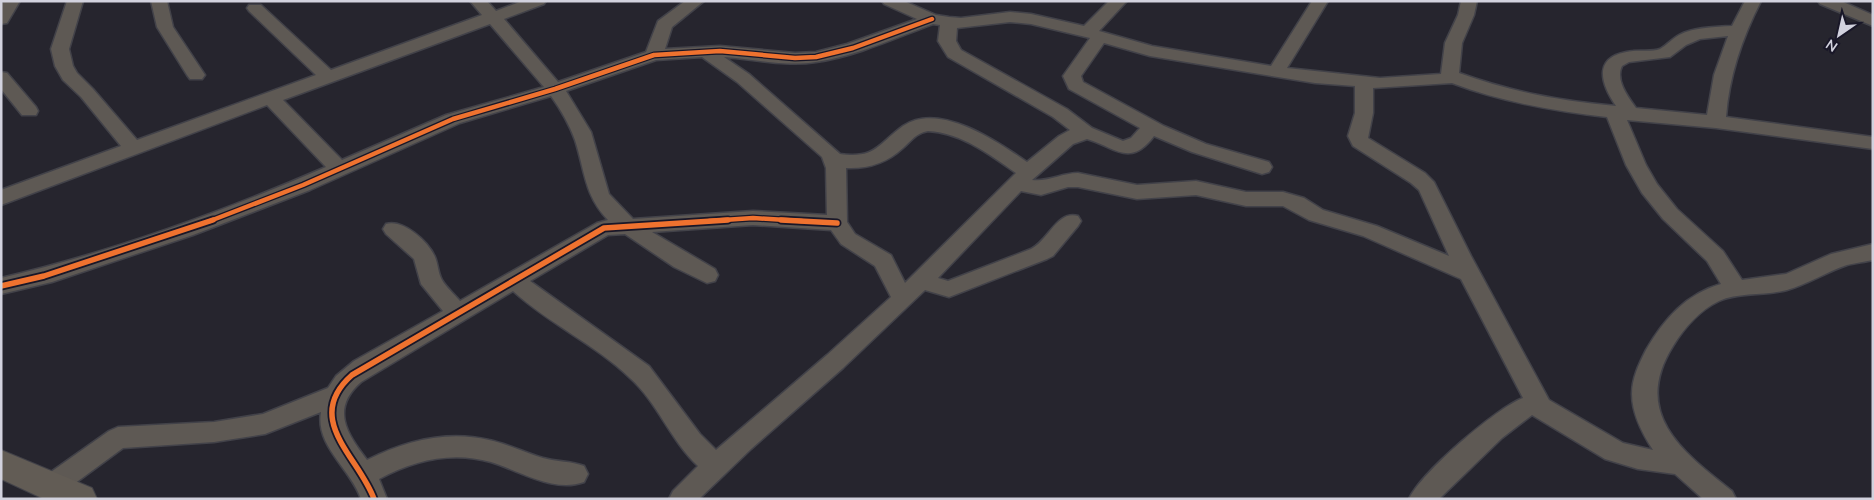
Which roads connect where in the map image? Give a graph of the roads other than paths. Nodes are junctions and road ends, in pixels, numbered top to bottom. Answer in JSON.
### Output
{"nodes":[{"id":1,"x":12,"y":1,"type":"edge"},
{"id":2,"x":75,"y":1,"type":"edge"},
{"id":3,"x":159,"y":1,"type":"edge"},
{"id":4,"x":478,"y":1,"type":"edge"},
{"id":5,"x":538,"y":1,"type":"edge"},
{"id":6,"x":696,"y":1,"type":"edge"},
{"id":7,"x":890,"y":1,"type":"edge"},
{"id":8,"x":1119,"y":1,"type":"edge"},
{"id":9,"x":1320,"y":1,"type":"edge"},
{"id":10,"x":1469,"y":1,"type":"edge"},
{"id":11,"x":1753,"y":1,"type":"edge"},
{"id":12,"x":1826,"y":1,"type":"edge"},
{"id":13,"x":255,"y":8,"type":"dead end"},
{"id":14,"x":493,"y":18,"type":"junction"},
{"id":15,"x":1,"y":19,"type":"edge"},
{"id":16,"x":940,"y":20,"type":"junction"},
{"id":17,"x":1873,"y":21,"type":"edge"},
{"id":18,"x":1739,"y":30,"type":"junction"},
{"id":19,"x":1094,"y":34,"type":"junction"},
{"id":20,"x":705,"y":51,"type":"junction"},
{"id":21,"x":654,"y":55,"type":"junction"},
{"id":22,"x":1276,"y":72,"type":"junction"},
{"id":23,"x":196,"y":75,"type":"dead end"},
{"id":24,"x":1450,"y":76,"type":"junction"},
{"id":25,"x":328,"y":77,"type":"junction"},
{"id":26,"x":1,"y":78,"type":"edge"},
{"id":27,"x":1364,"y":83,"type":"junction"},
{"id":28,"x":555,"y":89,"type":"junction"},
{"id":29,"x":270,"y":98,"type":"junction"},
{"id":30,"x":29,"y":110,"type":"dead end"},
{"id":31,"x":1623,"y":114,"type":"junction"},
{"id":32,"x":1716,"y":122,"type":"junction"},
{"id":33,"x":1150,"y":127,"type":"junction"},
{"id":34,"x":1085,"y":132,"type":"junction"},
{"id":35,"x":1873,"y":143,"type":"edge"},
{"id":36,"x":133,"y":148,"type":"junction"},
{"id":37,"x":834,"y":160,"type":"junction"},
{"id":38,"x":1262,"y":166,"type":"dead end"},
{"id":39,"x":339,"y":169,"type":"junction"},
{"id":40,"x":1022,"y":178,"type":"junction"},
{"id":41,"x":1,"y":198,"type":"edge"},
{"id":42,"x":1071,"y":222,"type":"dead end"},
{"id":43,"x":837,"y":223,"type":"junction"},
{"id":44,"x":632,"y":227,"type":"junction"},
{"id":45,"x":393,"y":229,"type":"dead end"},
{"id":46,"x":1873,"y":252,"type":"edge"},
{"id":47,"x":1469,"y":273,"type":"junction"},
{"id":48,"x":707,"y":275,"type":"dead end"},
{"id":49,"x":514,"y":279,"type":"junction"},
{"id":50,"x":921,"y":281,"type":"junction"},
{"id":51,"x":1,"y":286,"type":"edge"},
{"id":52,"x":1736,"y":289,"type":"junction"},
{"id":53,"x":902,"y":298,"type":"junction"},
{"id":54,"x":457,"y":312,"type":"junction"},
{"id":55,"x":336,"y":395,"type":"junction"},
{"id":56,"x":1540,"y":406,"type":"junction"},
{"id":57,"x":1,"y":464,"type":"edge"},
{"id":58,"x":1681,"y":464,"type":"junction"},
{"id":59,"x":715,"y":465,"type":"junction"},
{"id":60,"x":364,"y":474,"type":"junction"},
{"id":61,"x":575,"y":474,"type":"dead end"},
{"id":62,"x":65,"y":493,"type":"edge"},
{"id":63,"x":374,"y":499,"type":"edge"},
{"id":64,"x":682,"y":499,"type":"edge"},
{"id":65,"x":1422,"y":499,"type":"edge"},
{"id":66,"x":1722,"y":499,"type":"edge"}],
"edges":[{"from":1,"to":15,"type":"street"},
{"from":2,"to":36,"type":"street"},
{"from":3,"to":23,"type":"street"},
{"from":4,"to":14,"type":"street"},
{"from":5,"to":14,"type":"street"},
{"from":6,"to":21,"type":"street"},
{"from":7,"to":16,"type":"street"},
{"from":8,"to":19,"type":"street"},
{"from":9,"to":22,"type":"street"},
{"from":10,"to":24,"type":"street"},
{"from":11,"to":18,"type":"street"},
{"from":12,"to":17,"type":"street"},
{"from":13,"to":25,"type":"street"},
{"from":14,"to":25,"type":"street"},
{"from":14,"to":28,"type":"street"},
{"from":16,"to":19,"type":"street"},
{"from":16,"to":20,"type":"street"},
{"from":16,"to":34,"type":"street"},
{"from":18,"to":31,"type":"street"},
{"from":18,"to":32,"type":"street"},
{"from":19,"to":22,"type":"street"},
{"from":19,"to":33,"type":"street"},
{"from":20,"to":21,"type":"street"},
{"from":20,"to":37,"type":"street"},
{"from":21,"to":28,"type":"street"},
{"from":22,"to":27,"type":"street"},
{"from":24,"to":27,"type":"street"},
{"from":24,"to":31,"type":"street"},
{"from":25,"to":29,"type":"street"},
{"from":26,"to":30,"type":"street"},
{"from":27,"to":47,"type":"street"},
{"from":28,"to":39,"type":"street"},
{"from":28,"to":44,"type":"street"},
{"from":29,"to":36,"type":"street"},
{"from":29,"to":39,"type":"street"},
{"from":31,"to":32,"type":"street"},
{"from":31,"to":52,"type":"street"},
{"from":32,"to":35,"type":"street"},
{"from":33,"to":34,"type":"street"},
{"from":33,"to":38,"type":"street"},
{"from":34,"to":40,"type":"street"},
{"from":36,"to":41,"type":"street"},
{"from":37,"to":40,"type":"street"},
{"from":37,"to":43,"type":"street"},
{"from":39,"to":51,"type":"street"},
{"from":40,"to":47,"type":"street"},
{"from":40,"to":50,"type":"street"},
{"from":42,"to":50,"type":"street"},
{"from":43,"to":44,"type":"street"},
{"from":43,"to":53,"type":"street"},
{"from":44,"to":48,"type":"street"},
{"from":44,"to":49,"type":"street"},
{"from":45,"to":54,"type":"street"},
{"from":46,"to":52,"type":"street"},
{"from":47,"to":56,"type":"street"},
{"from":49,"to":54,"type":"street"},
{"from":49,"to":59,"type":"street"},
{"from":50,"to":53,"type":"street"},
{"from":52,"to":58,"type":"street"},
{"from":53,"to":59,"type":"street"},
{"from":54,"to":55,"type":"street"},
{"from":55,"to":60,"type":"street"},
{"from":55,"to":62,"type":"street"},
{"from":56,"to":58,"type":"street"},
{"from":56,"to":65,"type":"street"},
{"from":57,"to":62,"type":"main road"},
{"from":58,"to":66,"type":"street"},
{"from":59,"to":64,"type":"street"},
{"from":60,"to":61,"type":"street"},
{"from":60,"to":63,"type":"street"}]}
